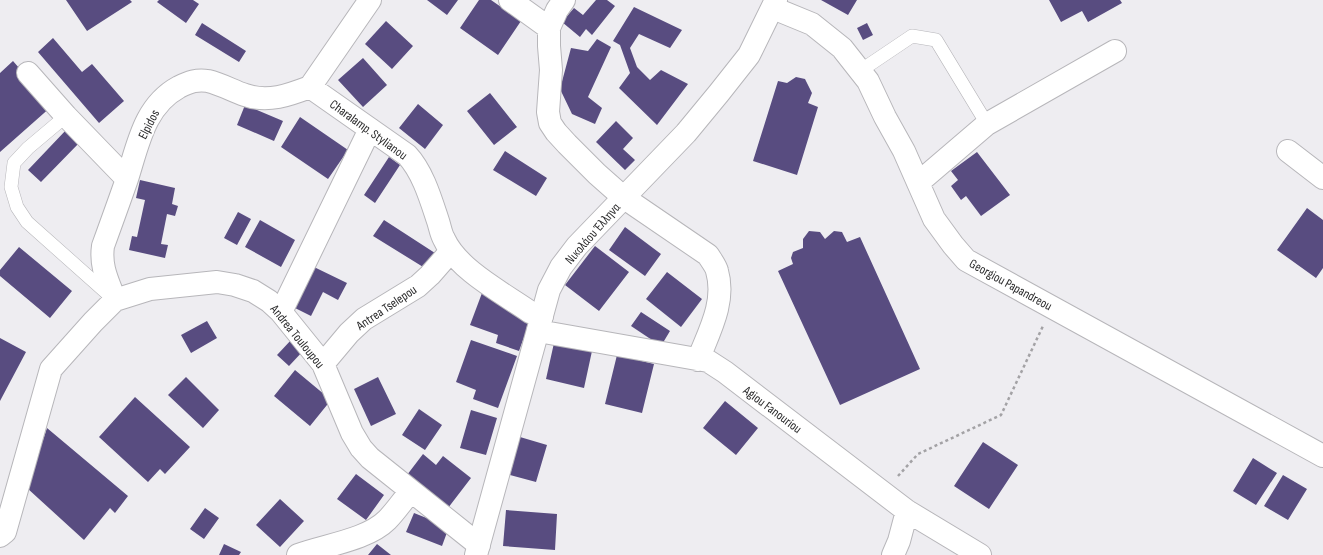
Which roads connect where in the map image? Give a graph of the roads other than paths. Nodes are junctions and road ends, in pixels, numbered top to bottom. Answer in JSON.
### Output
{"nodes":[{"id":1,"x":370,"y":0,"type":"edge"},
{"id":2,"x":510,"y":0,"type":"edge"},
{"id":3,"x":564,"y":0,"type":"edge"},
{"id":4,"x":774,"y":4,"type":"edge"},
{"id":5,"x":549,"y":28,"type":"junction"},
{"id":6,"x":1115,"y":51,"type":"dead end"},
{"id":7,"x":860,"y":70,"type":"junction"},
{"id":8,"x":28,"y":72,"type":"dead end"},
{"id":9,"x":310,"y":86,"type":"junction"},
{"id":10,"x":66,"y":116,"type":"junction"},
{"id":11,"x":987,"y":124,"type":"junction"},
{"id":12,"x":370,"y":129,"type":"junction"},
{"id":13,"x":1288,"y":151,"type":"dead end"},
{"id":14,"x":127,"y":178,"type":"junction"},
{"id":15,"x":1323,"y":178,"type":"edge"},
{"id":16,"x":918,"y":183,"type":"junction"},
{"id":17,"x":623,"y":197,"type":"junction"},
{"id":18,"x":451,"y":251,"type":"junction"},
{"id":19,"x":115,"y":300,"type":"junction"},
{"id":20,"x":281,"y":312,"type":"junction"},
{"id":21,"x":540,"y":323,"type":"junction"},
{"id":22,"x":698,"y":360,"type":"junction"},
{"id":23,"x":323,"y":364,"type":"junction"},
{"id":24,"x":1323,"y":456,"type":"edge"},
{"id":25,"x":411,"y":491,"type":"junction"},
{"id":26,"x":907,"y":511,"type":"junction"},
{"id":27,"x":0,"y":536,"type":"edge"},
{"id":28,"x":478,"y":550,"type":"edge"},
{"id":29,"x":298,"y":555,"type":"edge"},
{"id":30,"x":893,"y":555,"type":"edge"},
{"id":31,"x":980,"y":555,"type":"edge"}],
"edges":[{"from":1,"to":9,"type":"street"},
{"from":2,"to":5,"type":"street"},
{"from":3,"to":5,"type":"street"},
{"from":4,"to":7,"type":"street","name":"Georgiou Papandreou"},
{"from":4,"to":17,"type":"street","name":"Νικολάου Έλληνα"},
{"from":5,"to":17,"type":"street"},
{"from":6,"to":11,"type":"street"},
{"from":7,"to":11,"type":"lane"},
{"from":7,"to":16,"type":"street","name":"Georgiou Papandreou"},
{"from":8,"to":10,"type":"street"},
{"from":9,"to":12,"type":"street","name":"Charalamp. Stylianou"},
{"from":9,"to":14,"type":"street","name":"Elpidos"},
{"from":10,"to":14,"type":"street"},
{"from":10,"to":19,"type":"lane"},
{"from":11,"to":16,"type":"street"},
{"from":12,"to":18,"type":"street","name":"Charalamp. Stylianou"},
{"from":12,"to":20,"type":"street"},
{"from":13,"to":15,"type":"street"},
{"from":14,"to":19,"type":"street","name":"Elpidos"},
{"from":16,"to":24,"type":"street","name":"Georgiou Papandreou"},
{"from":17,"to":21,"type":"street","name":"Νικολάου Έλληνα"},
{"from":17,"to":22,"type":"street"},
{"from":18,"to":21,"type":"street","name":"Charalamp. Stylianou"},
{"from":18,"to":23,"type":"street","name":"Antrea Tselepou"},
{"from":19,"to":20,"type":"street","name":"Andrea Touloupou"},
{"from":19,"to":27,"type":"street","name":"Andrea Touloupou"},
{"from":20,"to":23,"type":"street","name":"Andrea Touloupou"},
{"from":21,"to":22,"type":"street","name":"Agiou Fanouriou"},
{"from":21,"to":28,"type":"street","name":"Νικολάου Έλληνα"},
{"from":22,"to":26,"type":"street","name":"Agiou Fanouriou"},
{"from":23,"to":25,"type":"street","name":"Andrea Touloupou"},
{"from":25,"to":28,"type":"street","name":"Andrea Touloupou"},
{"from":25,"to":29,"type":"street"},
{"from":26,"to":30,"type":"street"},
{"from":26,"to":31,"type":"street","name":"Agiou Fanouriou"}]}
